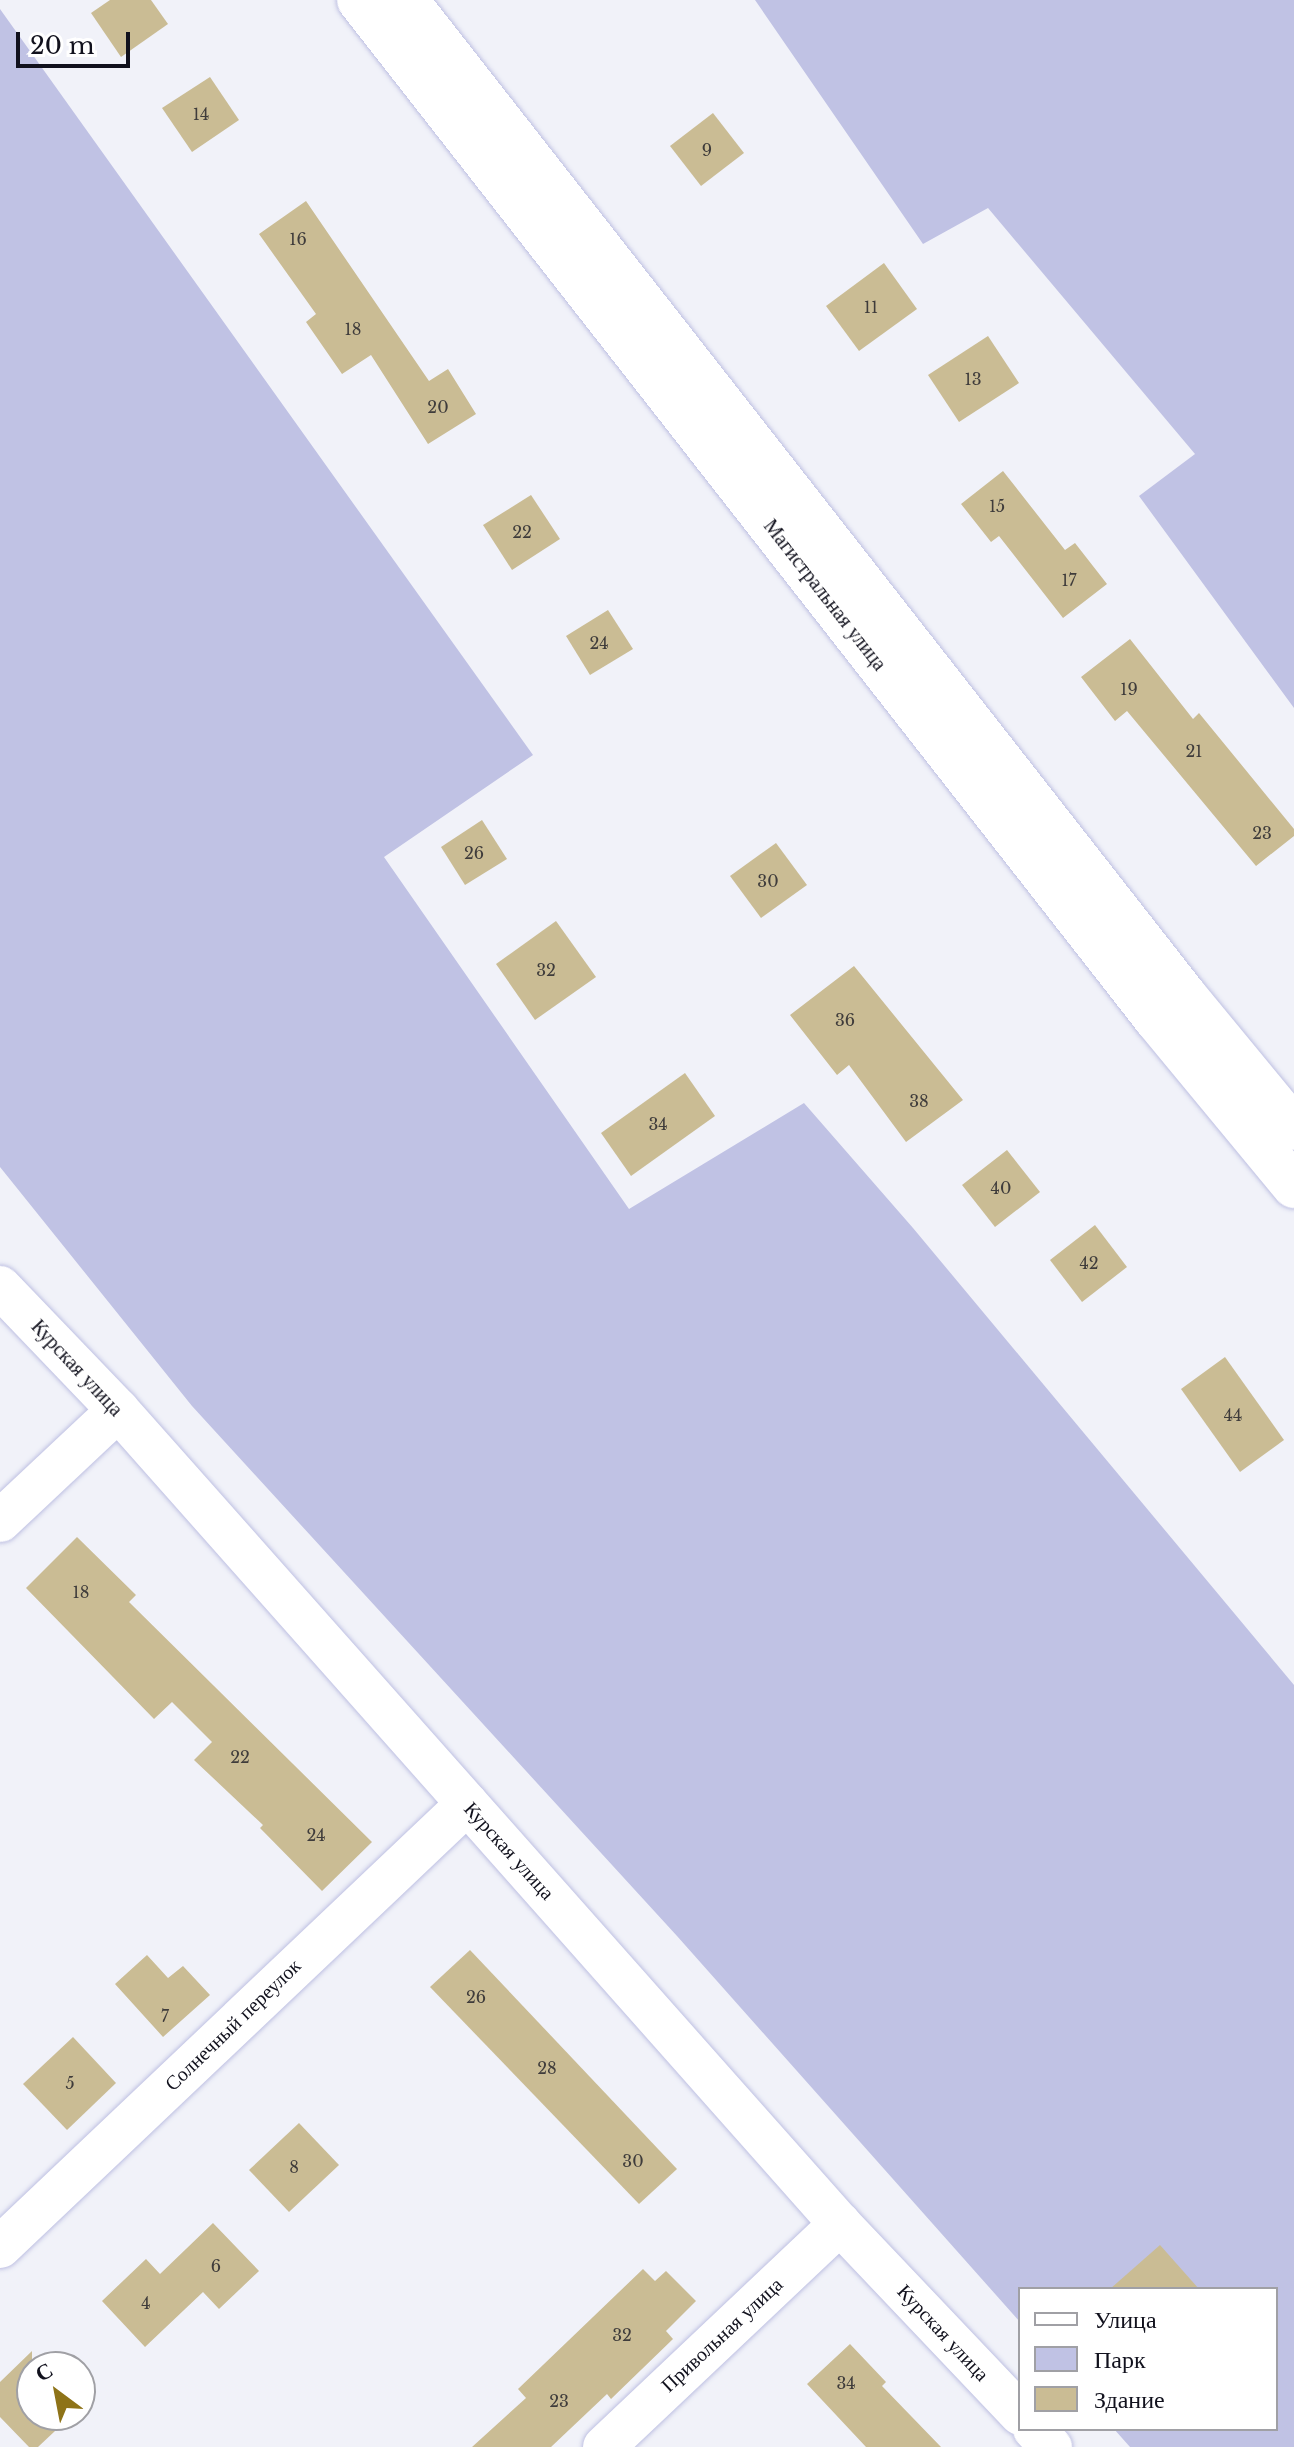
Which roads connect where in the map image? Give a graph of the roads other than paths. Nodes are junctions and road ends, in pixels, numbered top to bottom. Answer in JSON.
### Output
{"nodes":[{"id":1,"x":359,"y":0,"type":"edge"},
{"id":2,"x":406,"y":0,"type":"edge"},
{"id":3,"x":1294,"y":1128,"type":"edge"},
{"id":4,"x":1294,"y":1186,"type":"edge"},
{"id":5,"x":0,"y":1287,"type":"edge"},
{"id":6,"x":118,"y":1410,"type":"junction"},
{"id":7,"x":0,"y":1521,"type":"edge"},
{"id":8,"x":467,"y":1804,"type":"junction"},
{"id":9,"x":840,"y":2224,"type":"junction"},
{"id":10,"x":0,"y":2247,"type":"edge"},
{"id":11,"x":1018,"y":2412,"type":"edge"},
{"id":12,"x":1036,"y":2431,"type":"edge"},
{"id":13,"x":604,"y":2447,"type":"edge"},
{"id":14,"x":1051,"y":2447,"type":"edge"}],
"edges":[{"from":1,"to":4,"type":"highway","name":"Магистральная улица"},
{"from":2,"to":3,"type":"highway","name":"Магистральная улица"},
{"from":5,"to":6,"type":"street","name":"Курская улица"},
{"from":6,"to":7,"type":"street"},
{"from":6,"to":8,"type":"street","name":"Курская улица"},
{"from":8,"to":9,"type":"street","name":"Курская улица"},
{"from":8,"to":10,"type":"street","name":"Солнечный переулок"},
{"from":9,"to":11,"type":"street","name":"Курская улица"},
{"from":9,"to":13,"type":"street","name":"Привольная улица"},
{"from":12,"to":14,"type":"street"}]}
